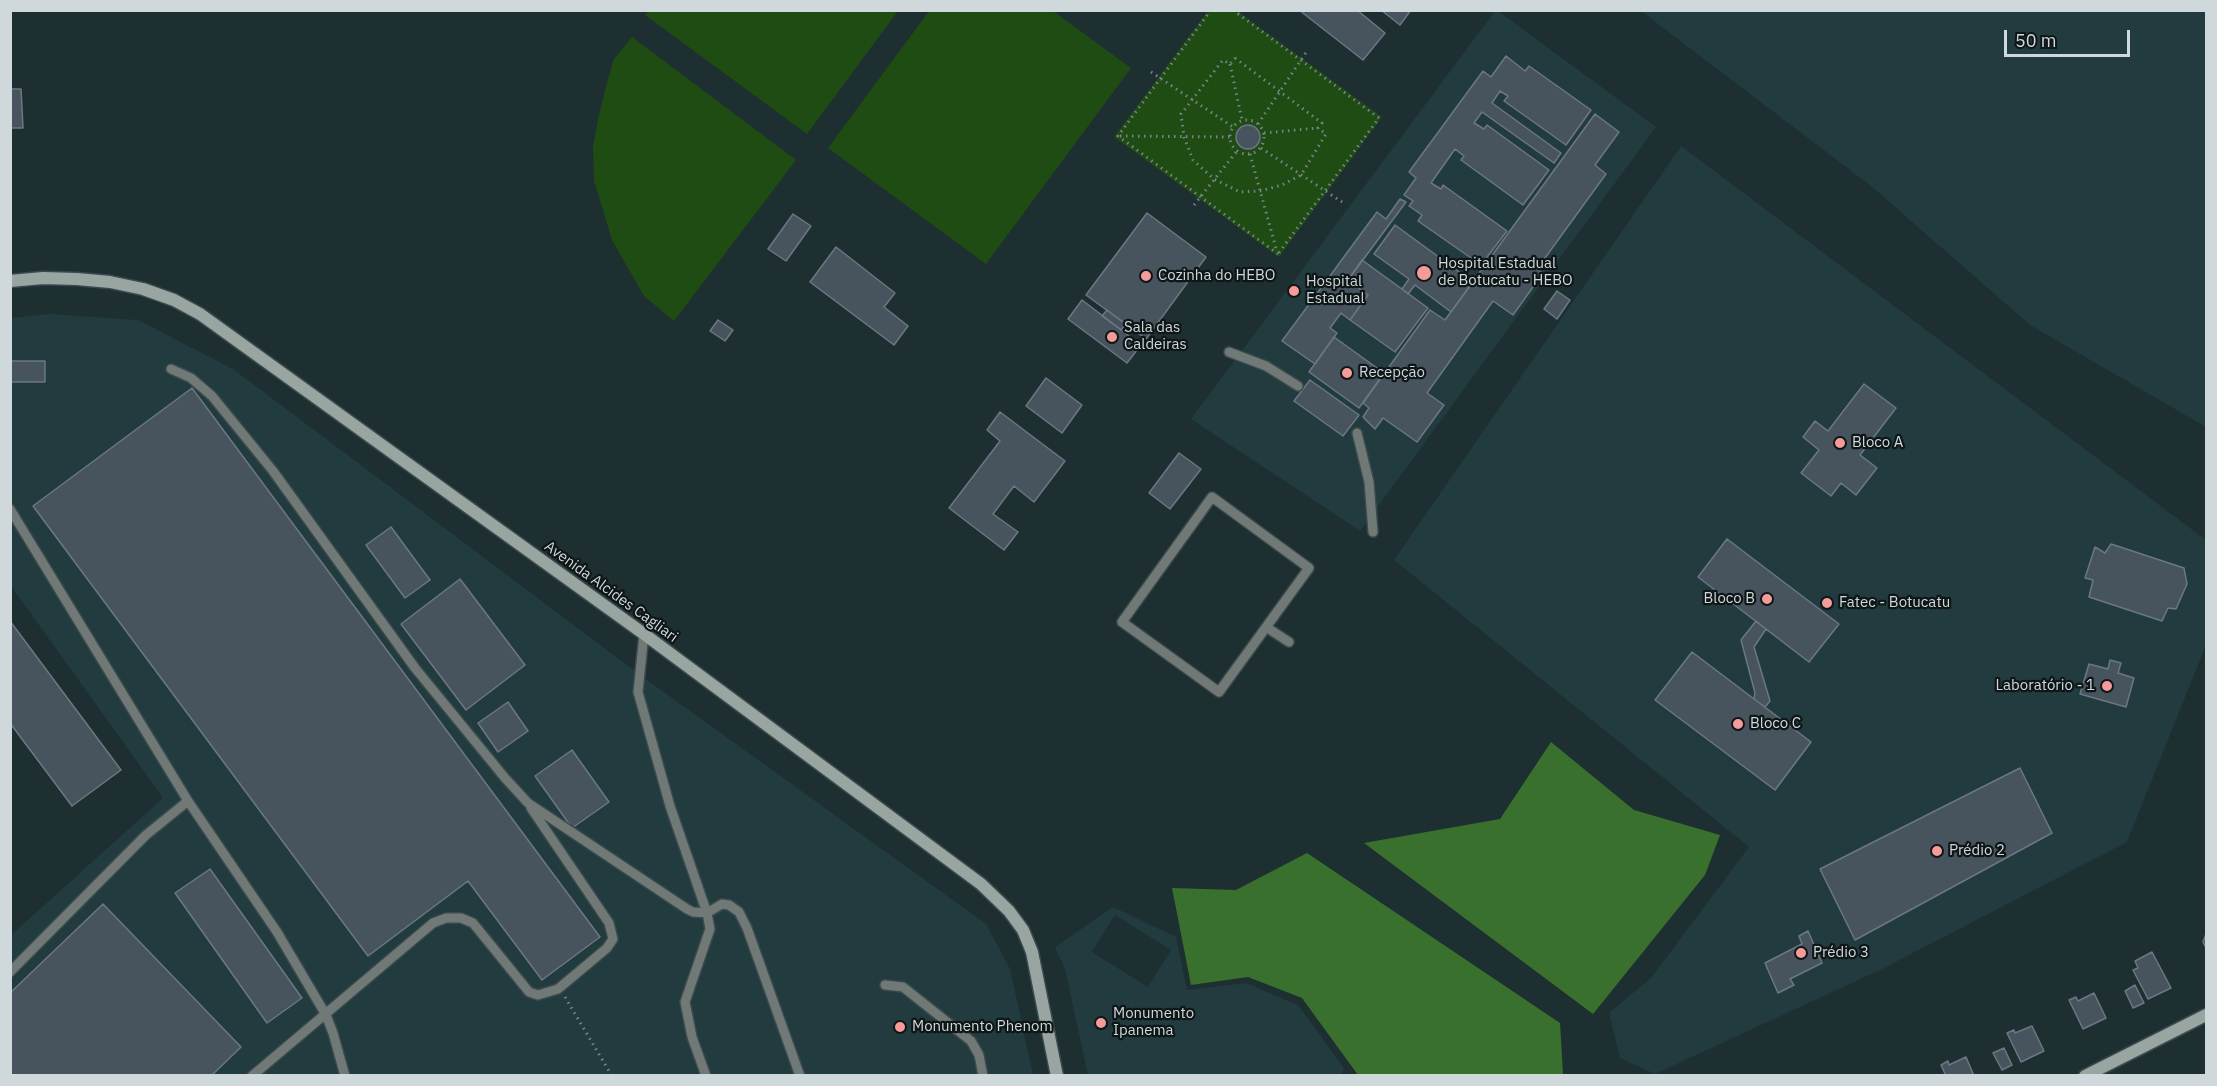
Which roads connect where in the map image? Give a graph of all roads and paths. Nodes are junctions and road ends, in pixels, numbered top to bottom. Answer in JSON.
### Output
{"nodes":[{"id":1,"x":1211,"y":10,"type":"edge"},
{"id":2,"x":1233,"y":10,"type":"edge"},
{"id":3,"x":1307,"y":51,"type":"dead end"},
{"id":4,"x":1301,"y":61,"type":"junction"},
{"id":5,"x":1230,"y":63,"type":"junction"},
{"id":6,"x":1151,"y":72,"type":"dead end"},
{"id":7,"x":1161,"y":79,"type":"junction"},
{"id":8,"x":1280,"y":92,"type":"junction"},
{"id":9,"x":1191,"y":99,"type":"junction"},
{"id":10,"x":1242,"y":121,"type":"junction"},
{"id":11,"x":1258,"y":124,"type":"junction"},
{"id":12,"x":1233,"y":127,"type":"junction"},
{"id":13,"x":1318,"y":128,"type":"junction"},
{"id":14,"x":1264,"y":133,"type":"junction"},
{"id":15,"x":1118,"y":136,"type":"junction"},
{"id":16,"x":1184,"y":137,"type":"junction"},
{"id":17,"x":1230,"y":137,"type":"junction"},
{"id":18,"x":1261,"y":148,"type":"junction"},
{"id":19,"x":1237,"y":151,"type":"junction"},
{"id":20,"x":1250,"y":154,"type":"junction"},
{"id":21,"x":1301,"y":175,"type":"junction"},
{"id":22,"x":1214,"y":179,"type":"junction"},
{"id":23,"x":1325,"y":190,"type":"junction"},
{"id":24,"x":1260,"y":191,"type":"junction"},
{"id":25,"x":1200,"y":197,"type":"junction"},
{"id":26,"x":1342,"y":202,"type":"dead end"},
{"id":27,"x":1194,"y":205,"type":"dead end"},
{"id":28,"x":1278,"y":254,"type":"junction"},
{"id":29,"x":14,"y":282,"type":"edge"},
{"id":30,"x":1229,"y":352,"type":"dead end"},
{"id":31,"x":171,"y":369,"type":"dead end"},
{"id":32,"x":1298,"y":386,"type":"dead end"},
{"id":33,"x":1357,"y":433,"type":"dead end"},
{"id":34,"x":10,"y":509,"type":"edge"},
{"id":35,"x":1373,"y":532,"type":"dead end"},
{"id":36,"x":1266,"y":627,"type":"junction"},
{"id":37,"x":644,"y":634,"type":"junction"},
{"id":38,"x":1289,"y":642,"type":"dead end"},
{"id":39,"x":188,"y":801,"type":"junction"},
{"id":40,"x":528,"y":803,"type":"junction"},
{"id":41,"x":707,"y":913,"type":"junction"},
{"id":42,"x":10,"y":972,"type":"edge"},
{"id":43,"x":885,"y":985,"type":"dead end"},
{"id":44,"x":558,"y":989,"type":"junction"},
{"id":45,"x":326,"y":1015,"type":"junction"},
{"id":46,"x":2206,"y":1015,"type":"edge"},
{"id":47,"x":252,"y":1076,"type":"edge"},
{"id":48,"x":345,"y":1076,"type":"edge"},
{"id":49,"x":612,"y":1076,"type":"edge"},
{"id":50,"x":706,"y":1076,"type":"edge"},
{"id":51,"x":800,"y":1076,"type":"edge"},
{"id":52,"x":983,"y":1076,"type":"edge"},
{"id":53,"x":1057,"y":1076,"type":"edge"},
{"id":54,"x":2085,"y":1076,"type":"edge"}],
"edges":[{"from":1,"to":7,"type":"path"},
{"from":2,"to":4,"type":"path"},
{"from":3,"to":4,"type":"path"},
{"from":4,"to":8,"type":"path"},
{"from":4,"to":23,"type":"path"},
{"from":5,"to":8,"type":"path"},
{"from":5,"to":9,"type":"path"},
{"from":5,"to":10,"type":"path"},
{"from":6,"to":7,"type":"path"},
{"from":7,"to":9,"type":"path"},
{"from":7,"to":15,"type":"path"},
{"from":8,"to":11,"type":"path"},
{"from":8,"to":13,"type":"path"},
{"from":9,"to":12,"type":"path"},
{"from":9,"to":16,"type":"path"},
{"from":10,"to":11,"type":"path"},
{"from":10,"to":12,"type":"path"},
{"from":11,"to":14,"type":"path"},
{"from":12,"to":17,"type":"path"},
{"from":13,"to":14,"type":"path"},
{"from":13,"to":21,"type":"path"},
{"from":14,"to":18,"type":"path"},
{"from":15,"to":16,"type":"path"},
{"from":15,"to":25,"type":"path"},
{"from":16,"to":17,"type":"path"},
{"from":16,"to":22,"type":"path"},
{"from":17,"to":19,"type":"path"},
{"from":18,"to":20,"type":"path"},
{"from":18,"to":21,"type":"path"},
{"from":19,"to":20,"type":"path"},
{"from":19,"to":22,"type":"path"},
{"from":20,"to":24,"type":"path"},
{"from":21,"to":23,"type":"path"},
{"from":21,"to":24,"type":"path"},
{"from":22,"to":24,"type":"path"},
{"from":22,"to":25,"type":"path"},
{"from":23,"to":26,"type":"path"},
{"from":23,"to":28,"type":"path"},
{"from":24,"to":28,"type":"path"},
{"from":25,"to":27,"type":"path"},
{"from":25,"to":28,"type":"path"},
{"from":29,"to":37,"type":"main road","name":"Avenida Alcides Cagliari"},
{"from":30,"to":32,"type":"lane"},
{"from":31,"to":40,"type":"lane"},
{"from":33,"to":35,"type":"lane"},
{"from":34,"to":39,"type":"lane"},
{"from":36,"to":36,"type":"lane"},
{"from":36,"to":38,"type":"lane"},
{"from":37,"to":41,"type":"lane"},
{"from":37,"to":53,"type":"main road","name":"Avenida Alcides Cagliari"},
{"from":39,"to":42,"type":"lane"},
{"from":39,"to":45,"type":"lane"},
{"from":40,"to":41,"type":"lane"},
{"from":40,"to":44,"type":"lane"},
{"from":41,"to":50,"type":"lane"},
{"from":41,"to":51,"type":"lane"},
{"from":43,"to":52,"type":"lane"},
{"from":44,"to":45,"type":"lane"},
{"from":44,"to":49,"type":"path"},
{"from":45,"to":47,"type":"lane"},
{"from":45,"to":48,"type":"lane"},
{"from":46,"to":54,"type":"main road"}]}
